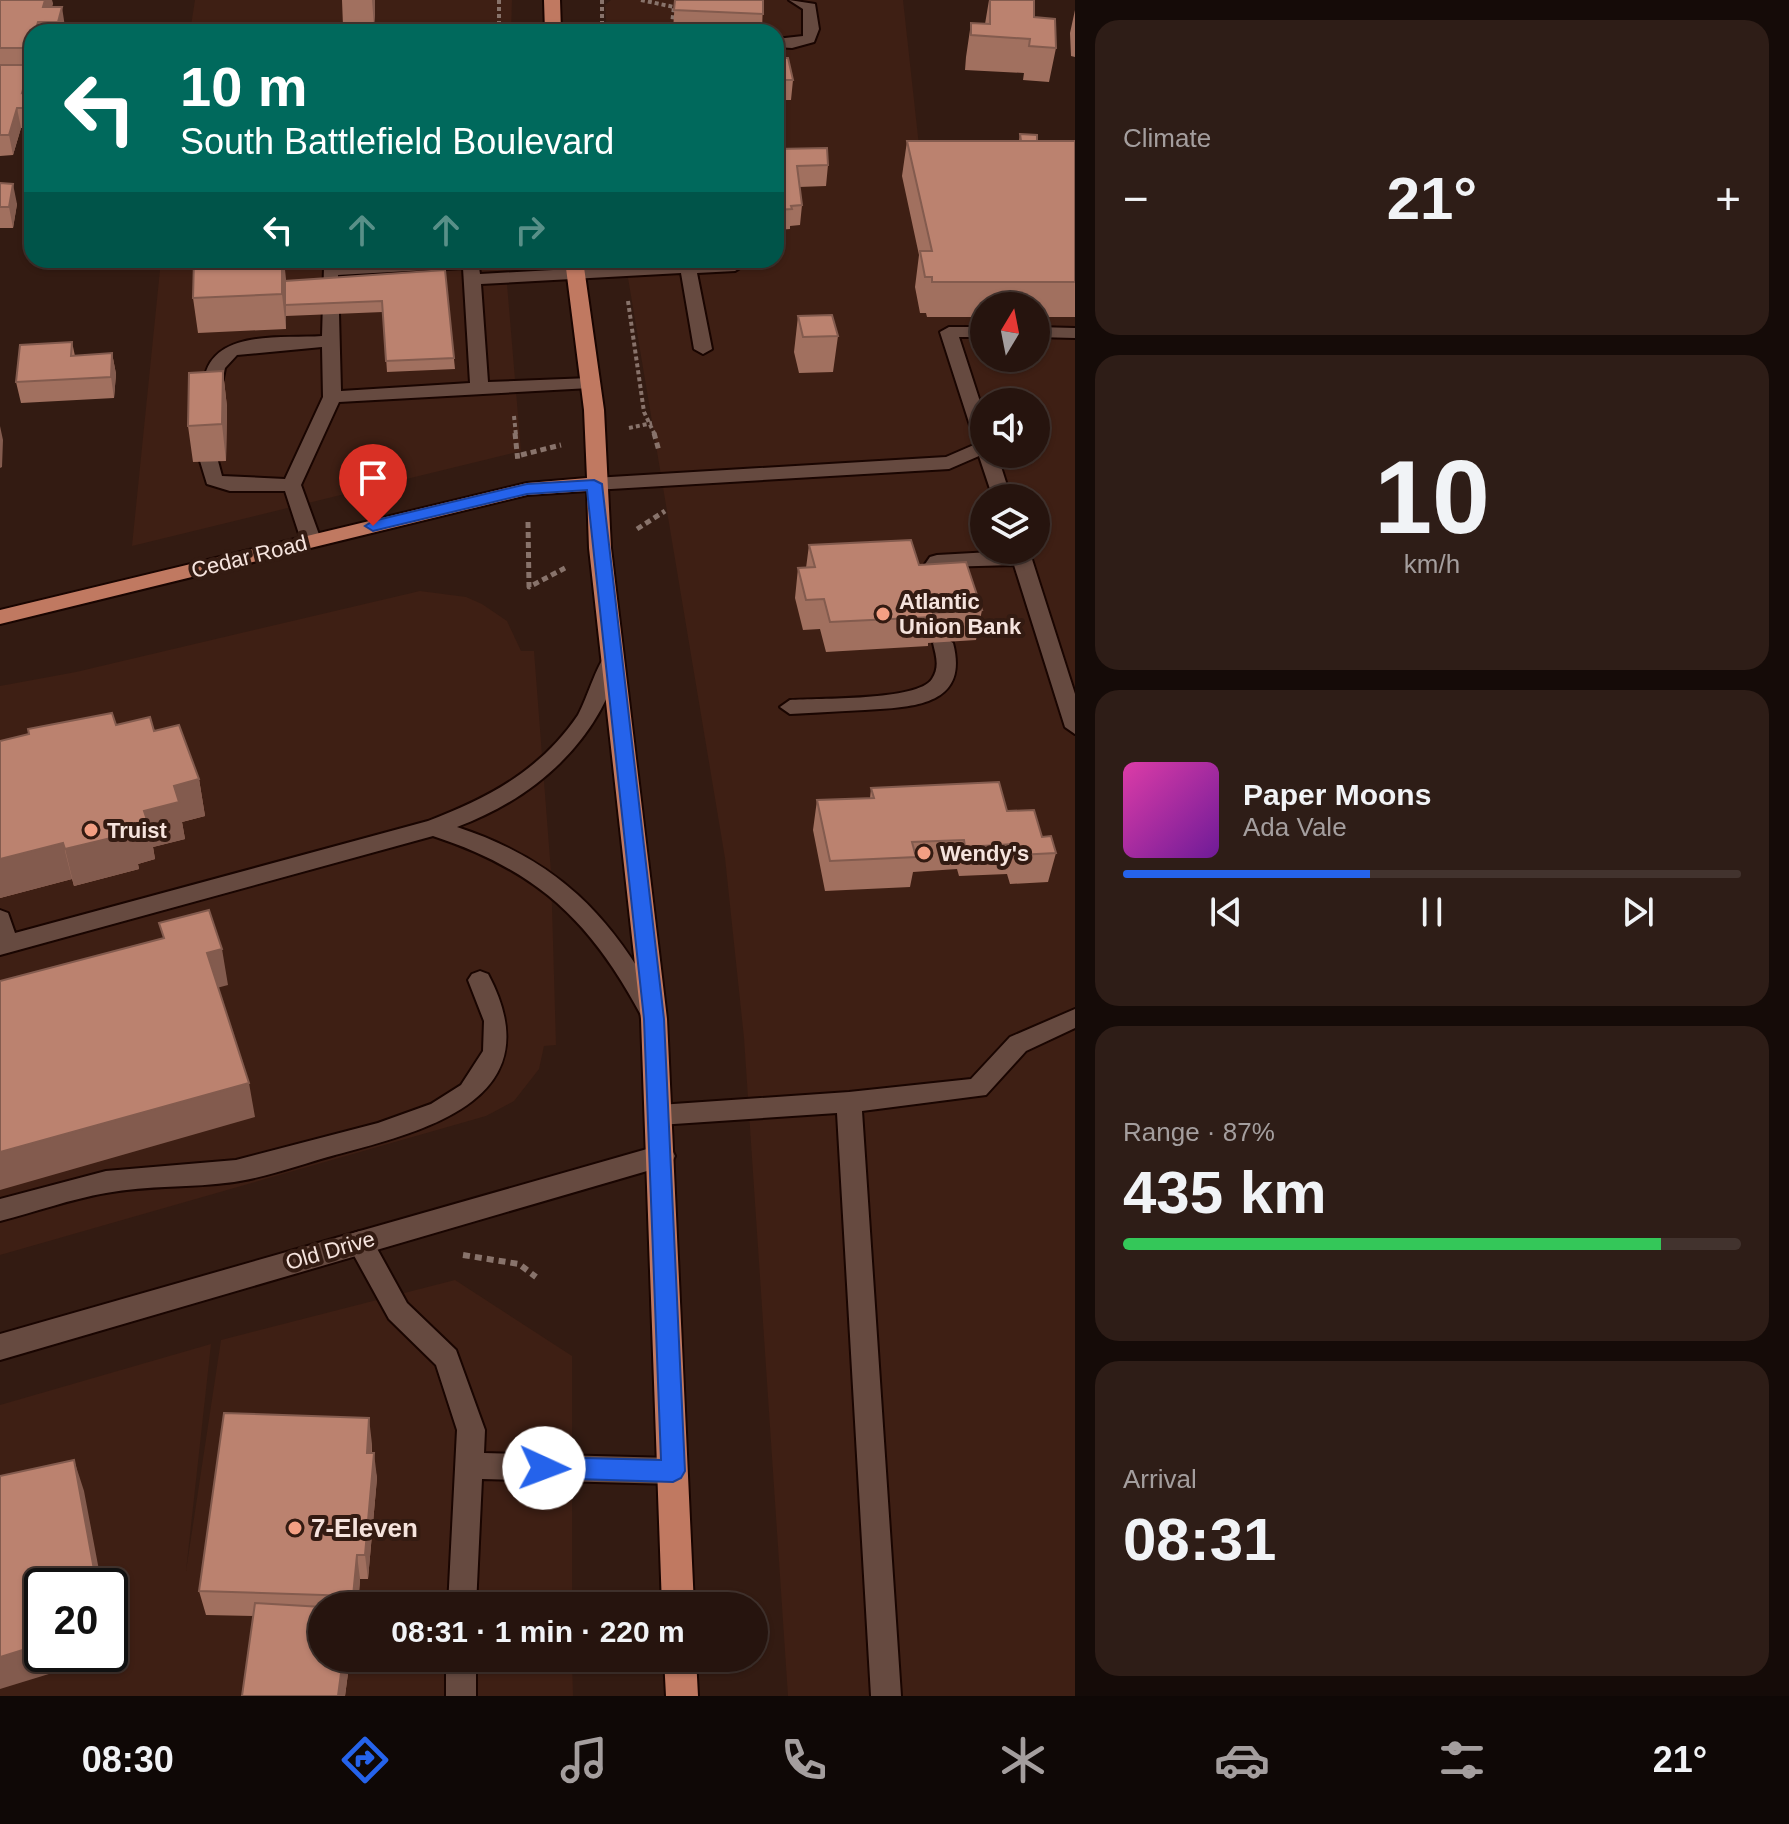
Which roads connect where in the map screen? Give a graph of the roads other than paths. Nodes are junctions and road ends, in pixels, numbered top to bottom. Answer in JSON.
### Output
{"nodes":[{"id":1,"x":552,"y":0,"type":"edge"},
{"id":2,"x":796,"y":0,"type":"edge"},
{"id":3,"x":553,"y":24,"type":"edge"},
{"id":4,"x":784,"y":42,"type":"edge"},
{"id":5,"x":377,"y":268,"type":"edge"},
{"id":6,"x":472,"y":268,"type":"edge"},
{"id":7,"x":559,"y":268,"type":"edge"},
{"id":8,"x":575,"y":268,"type":"edge"},
{"id":9,"x":689,"y":268,"type":"edge"},
{"id":10,"x":474,"y":279,"type":"junction"},
{"id":11,"x":970,"y":332,"type":"edge"},
{"id":12,"x":1050,"y":332,"type":"edge"},
{"id":13,"x":1075,"y":333,"type":"edge"},
{"id":14,"x":331,"y":341,"type":"junction"},
{"id":15,"x":703,"y":349,"type":"dead end"},
{"id":16,"x":590,"y":383,"type":"junction"},
{"id":17,"x":479,"y":388,"type":"junction"},
{"id":18,"x":332,"y":397,"type":"junction"},
{"id":19,"x":970,"y":399,"type":"edge"},
{"id":20,"x":211,"y":408,"type":"edge"},
{"id":21,"x":970,"y":452,"type":"edge"},
{"id":22,"x":209,"y":461,"type":"edge"},
{"id":23,"x":594,"y":484,"type":"junction"},
{"id":24,"x":292,"y":485,"type":"junction"},
{"id":25,"x":311,"y":540,"type":"junction"},
{"id":26,"x":970,"y":558,"type":"edge"},
{"id":27,"x":1023,"y":564,"type":"edge"},
{"id":28,"x":928,"y":595,"type":"edge"},
{"id":29,"x":0,"y":617,"type":"edge"},
{"id":30,"x":613,"y":641,"type":"junction"},
{"id":31,"x":943,"y":643,"type":"edge"},
{"id":32,"x":790,"y":707,"type":"dead end"},
{"id":33,"x":1075,"y":727,"type":"edge"},
{"id":34,"x":433,"y":828,"type":"junction"},
{"id":35,"x":0,"y":919,"type":"edge"},
{"id":36,"x":3,"y":946,"type":"edge"},
{"id":37,"x":480,"y":980,"type":"dead end"},
{"id":38,"x":1075,"y":1018,"type":"edge"},
{"id":39,"x":654,"y":1019,"type":"junction"},
{"id":40,"x":849,"y":1102,"type":"junction"},
{"id":41,"x":659,"y":1115,"type":"junction"},
{"id":42,"x":661,"y":1156,"type":"junction"},
{"id":43,"x":0,"y":1210,"type":"edge"},
{"id":44,"x":360,"y":1242,"type":"junction"},
{"id":45,"x":0,"y":1347,"type":"edge"},
{"id":46,"x":469,"y":1466,"type":"junction"},
{"id":47,"x":673,"y":1471,"type":"junction"},
{"id":48,"x":463,"y":1592,"type":"edge"},
{"id":49,"x":677,"y":1592,"type":"edge"},
{"id":50,"x":461,"y":1672,"type":"edge"},
{"id":51,"x":681,"y":1672,"type":"edge"},
{"id":52,"x":461,"y":1696,"type":"edge"},
{"id":53,"x":682,"y":1696,"type":"edge"},
{"id":54,"x":886,"y":1696,"type":"edge"}],
"edges":[{"from":1,"to":3,"type":"main road"},
{"from":2,"to":4,"type":"lane"},
{"from":5,"to":14,"type":"lane"},
{"from":6,"to":10,"type":"lane"},
{"from":7,"to":10,"type":"lane"},
{"from":8,"to":16,"type":"main road"},
{"from":9,"to":15,"type":"lane"},
{"from":10,"to":17,"type":"lane"},
{"from":11,"to":19,"type":"lane"},
{"from":12,"to":13,"type":"lane"},
{"from":14,"to":18,"type":"lane"},
{"from":14,"to":20,"type":"lane"},
{"from":16,"to":17,"type":"lane"},
{"from":16,"to":23,"type":"main road"},
{"from":17,"to":18,"type":"lane"},
{"from":18,"to":24,"type":"lane"},
{"from":21,"to":23,"type":"lane"},
{"from":22,"to":24,"type":"lane"},
{"from":23,"to":25,"type":"main road","name":"Cedar Road"},
{"from":23,"to":30,"type":"main road"},
{"from":24,"to":25,"type":"lane"},
{"from":25,"to":29,"type":"main road","name":"Cedar Road"},
{"from":26,"to":28,"type":"lane"},
{"from":27,"to":33,"type":"lane"},
{"from":30,"to":34,"type":"lane"},
{"from":30,"to":39,"type":"main road"},
{"from":31,"to":32,"type":"lane"},
{"from":34,"to":36,"type":"lane"},
{"from":34,"to":39,"type":"lane"},
{"from":35,"to":36,"type":"lane"},
{"from":37,"to":43,"type":"lane"},
{"from":38,"to":40,"type":"lane"},
{"from":39,"to":41,"type":"main road"},
{"from":40,"to":41,"type":"lane"},
{"from":40,"to":54,"type":"lane"},
{"from":41,"to":42,"type":"main road"},
{"from":42,"to":44,"type":"street","name":"Old Drive"},
{"from":42,"to":47,"type":"main road"},
{"from":44,"to":45,"type":"street","name":"Old Drive"},
{"from":44,"to":46,"type":"lane"},
{"from":46,"to":47,"type":"lane"},
{"from":46,"to":48,"type":"lane"},
{"from":47,"to":49,"type":"main road"},
{"from":50,"to":52,"type":"lane"},
{"from":51,"to":53,"type":"main road"}]}
